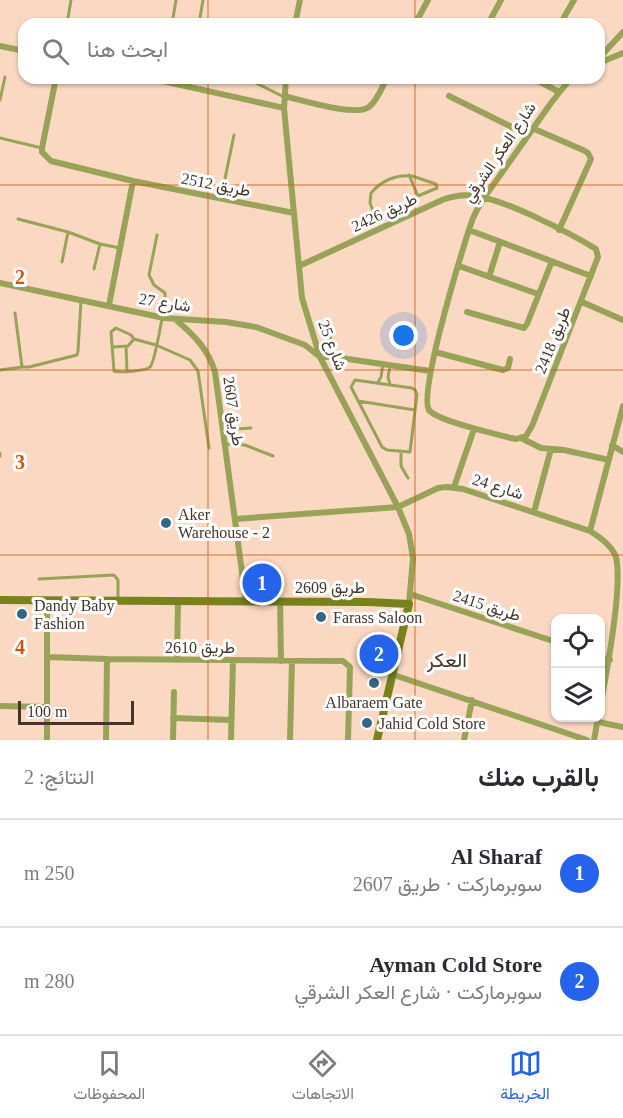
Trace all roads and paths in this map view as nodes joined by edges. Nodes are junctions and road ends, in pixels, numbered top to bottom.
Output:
1 (71, 0) edge
2 (176, 0) edge
3 (203, 0) edge
4 (300, 0) edge
5 (428, 0) edge
6 (501, 0) edge
7 (574, 0) edge
8 (68, 18) edge
9 (173, 18) edge
10 (200, 18) edge
11 (296, 18) edge
12 (418, 18) edge
13 (491, 18) edge
14 (564, 18) edge
15 (623, 32) edge
16 (0, 46) edge
17 (18, 50) edge
18 (623, 53) edge
19 (605, 54) edge
20 (605, 59) edge
21 (5, 77) dead end
22 (55, 84) edge
23 (176, 84) edge
24 (259, 84) edge
25 (285, 84) edge
26 (384, 84) edge
27 (544, 84) edge
28 (566, 84) edge
29 (559, 92) junction
30 (284, 96) junction
31 (449, 96) dead end
32 (0, 100) edge
33 (284, 108) junction
34 (532, 128) junction
35 (234, 135) dead end
36 (528, 135) junction
37 (0, 138) edge
38 (42, 148) junction
39 (409, 176) junction
40 (133, 181) junction
41 (424, 195) junction
42 (220, 198) junction
43 (484, 198) junction
44 (429, 206) junction
45 (294, 213) junction
46 (374, 213) dead end
47 (18, 219) dead end
48 (469, 230) junction
49 (559, 230) junction
50 (68, 232) junction
51 (157, 235) dead end
52 (500, 242) junction
53 (100, 244) junction
54 (120, 248) junction
55 (552, 261) junction
56 (62, 262) dead end
57 (299, 266) junction
58 (459, 266) junction
59 (94, 268) dead end
60 (591, 276) junction
61 (489, 277) junction
62 (0, 283) edge
63 (538, 294) junction
64 (81, 300) junction
65 (582, 302) junction
66 (109, 305) junction
67 (467, 312) dead end
68 (15, 313) dead end
69 (162, 318) junction
70 (622, 318) edge
71 (327, 319) dead end
72 (176, 320) junction
73 (134, 339) junction
74 (156, 345) junction
75 (126, 346) junction
76 (112, 347) junction
77 (435, 352) junction
78 (320, 357) junction
79 (334, 357) junction
80 (510, 359) dead end
81 (387, 365) junction
82 (22, 367) junction
83 (0, 370) edge
84 (127, 372) junction
85 (430, 372) junction
86 (377, 382) junction
87 (390, 384) junction
88 (358, 401) junction
89 (623, 406) edge
90 (415, 410) junction
91 (251, 428) dead end
92 (474, 429) junction
93 (224, 430) junction
94 (521, 438) junction
95 (225, 444) junction
96 (612, 445) junction
97 (209, 448) dead end
98 (551, 449) junction
99 (401, 452) junction
100 (623, 452) edge
101 (273, 456) dead end
102 (609, 460) junction
103 (408, 478) dead end
104 (454, 487) junction
105 (399, 507) junction
106 (534, 512) junction
107 (235, 519) junction
108 (590, 531) junction
109 (39, 579) dead end
110 (410, 594) junction
111 (0, 600) edge
112 (280, 601) junction
113 (47, 602) junction
114 (118, 602) junction
115 (178, 602) junction
116 (246, 602) junction
117 (408, 604) junction
118 (621, 606) edge
119 (551, 641) edge
120 (47, 657) junction
121 (107, 659) junction
122 (605, 659) edge
123 (177, 660) junction
124 (233, 660) junction
125 (609, 660) junction
126 (281, 661) junction
127 (292, 661) junction
128 (391, 674) junction
129 (605, 681) edge
130 (174, 692) dead end
131 (472, 700) junction
132 (0, 706) edge
133 (47, 707) junction
134 (173, 718) junction
135 (231, 720) junction
136 (598, 722) edge
137 (605, 722) edge
138 (623, 727) edge
139 (47, 740) edge
140 (106, 740) edge
141 (173, 740) edge
142 (231, 740) edge
143 (290, 740) edge
144 (348, 740) edge
145 (377, 740) edge
146 (464, 740) edge
147 (588, 740) edge
148 (594, 740) edge

1 - 8 lane
2 - 9 lane
3 - 10 lane
4 - 11 street
5 - 12 street
6 - 13 street
7 - 14 street
15 - 19 street
16 - 17 street
18 - 20 street
21 - 32 lane
22 - 38 street
23 - 33 street
24 - 30 lane
25 - 30 street, شارع 25
26 - 30 street
27 - 29 street
28 - 29 street, شارع العكر الشرقي
29 - 34 street, شارع العكر الشرقي
30 - 33 street, شارع 25
31 - 36 street
33 - 45 street, شارع 25
34 - 36 street, شارع العكر الشرقي
34 - 49 street
35 - 42 lane
36 - 43 street, شارع العكر الشرقي
37 - 38 lane
38 - 40 street, طريق 2512
39 - 41 lane
39 - 41 lane
39 - 46 lane
40 - 42 street, طريق 2512
40 - 54 street
41 - 44 lane
42 - 45 street, طريق 2512
43 - 44 street, طريق 2426
43 - 48 street, شارع العكر الشرقي
43 - 49 street
44 - 57 street, طريق 2426
45 - 57 street, شارع 25
47 - 50 lane
48 - 52 street
48 - 58 street, شارع العكر الشرقي
49 - 60 street, طريق 2418
50 - 53 lane
50 - 56 lane
51 - 69 lane
52 - 55 street
52 - 61 street
53 - 54 lane
53 - 59 lane
54 - 66 street
55 - 60 street
55 - 63 street
57 - 78 street, شارع 25
58 - 61 street
58 - 77 street, شارع العكر الشرقي
60 - 65 street, طريق 2418
61 - 63 street
62 - 64 street, شارع 27
63 - 67 street
64 - 66 street, شارع 27
64 - 82 lane
65 - 70 street
65 - 94 street, طريق 2418
66 - 69 street, شارع 27
68 - 82 lane
69 - 72 street, شارع 27
69 - 74 lane
71 - 79 lane
72 - 78 street, شارع 27
72 - 93 street, طريق 2607
73 - 74 lane
73 - 75 lane
73 - 76 lane
74 - 84 lane
74 - 97 lane
75 - 76 lane
75 - 84 lane
76 - 84 lane
77 - 80 street
77 - 85 street, شارع العكر الشرقي
78 - 79 street
78 - 105 street, شارع 25
79 - 81 street
81 - 85 street
81 - 86 lane
81 - 87 lane
82 - 83 lane
85 - 92 street
86 - 87 lane
86 - 88 lane
87 - 90 lane
88 - 90 lane
88 - 99 lane
89 - 96 street
90 - 99 lane
91 - 93 lane
92 - 94 street
92 - 104 street
93 - 95 street, طريق 2607
94 - 98 street
95 - 101 lane
95 - 107 street, طريق 2607
96 - 100 street
96 - 102 street
98 - 102 street
98 - 106 street
99 - 103 lane
102 - 108 street
104 - 105 street, شارع 24
104 - 106 street, شارع 24
105 - 107 street
105 - 110 street, شارع 25
106 - 108 street, شارع 24
107 - 116 street, طريق 2607
108 - 118 street, شارع 24
109 - 114 lane
110 - 117 street, شارع 25
110 - 119 street, طريق 2415
111 - 113 street, طريق 2609
112 - 116 street, طريق 2609
112 - 117 street, طريق 2609
112 - 126 street
113 - 114 street, طريق 2609
113 - 120 street
114 - 115 street, طريق 2609
115 - 116 street, طريق 2609
115 - 123 street
117 - 128 street
118 - 125 street, شارع 24
120 - 121 street, طريق 2610
120 - 133 street
121 - 123 street, طريق 2610
121 - 140 street
122 - 125 street
123 - 124 street, طريق 2610
124 - 126 street, طريق 2610
124 - 135 street
125 - 129 street, شارع 24
126 - 127 street, طريق 2610
127 - 143 street
127 - 144 street, طريق 2610
128 - 131 street
128 - 145 street
130 - 134 street
131 - 146 street
131 - 147 street
132 - 133 street
133 - 139 street
134 - 135 street
134 - 141 street
135 - 142 street
136 - 148 street
137 - 138 street

